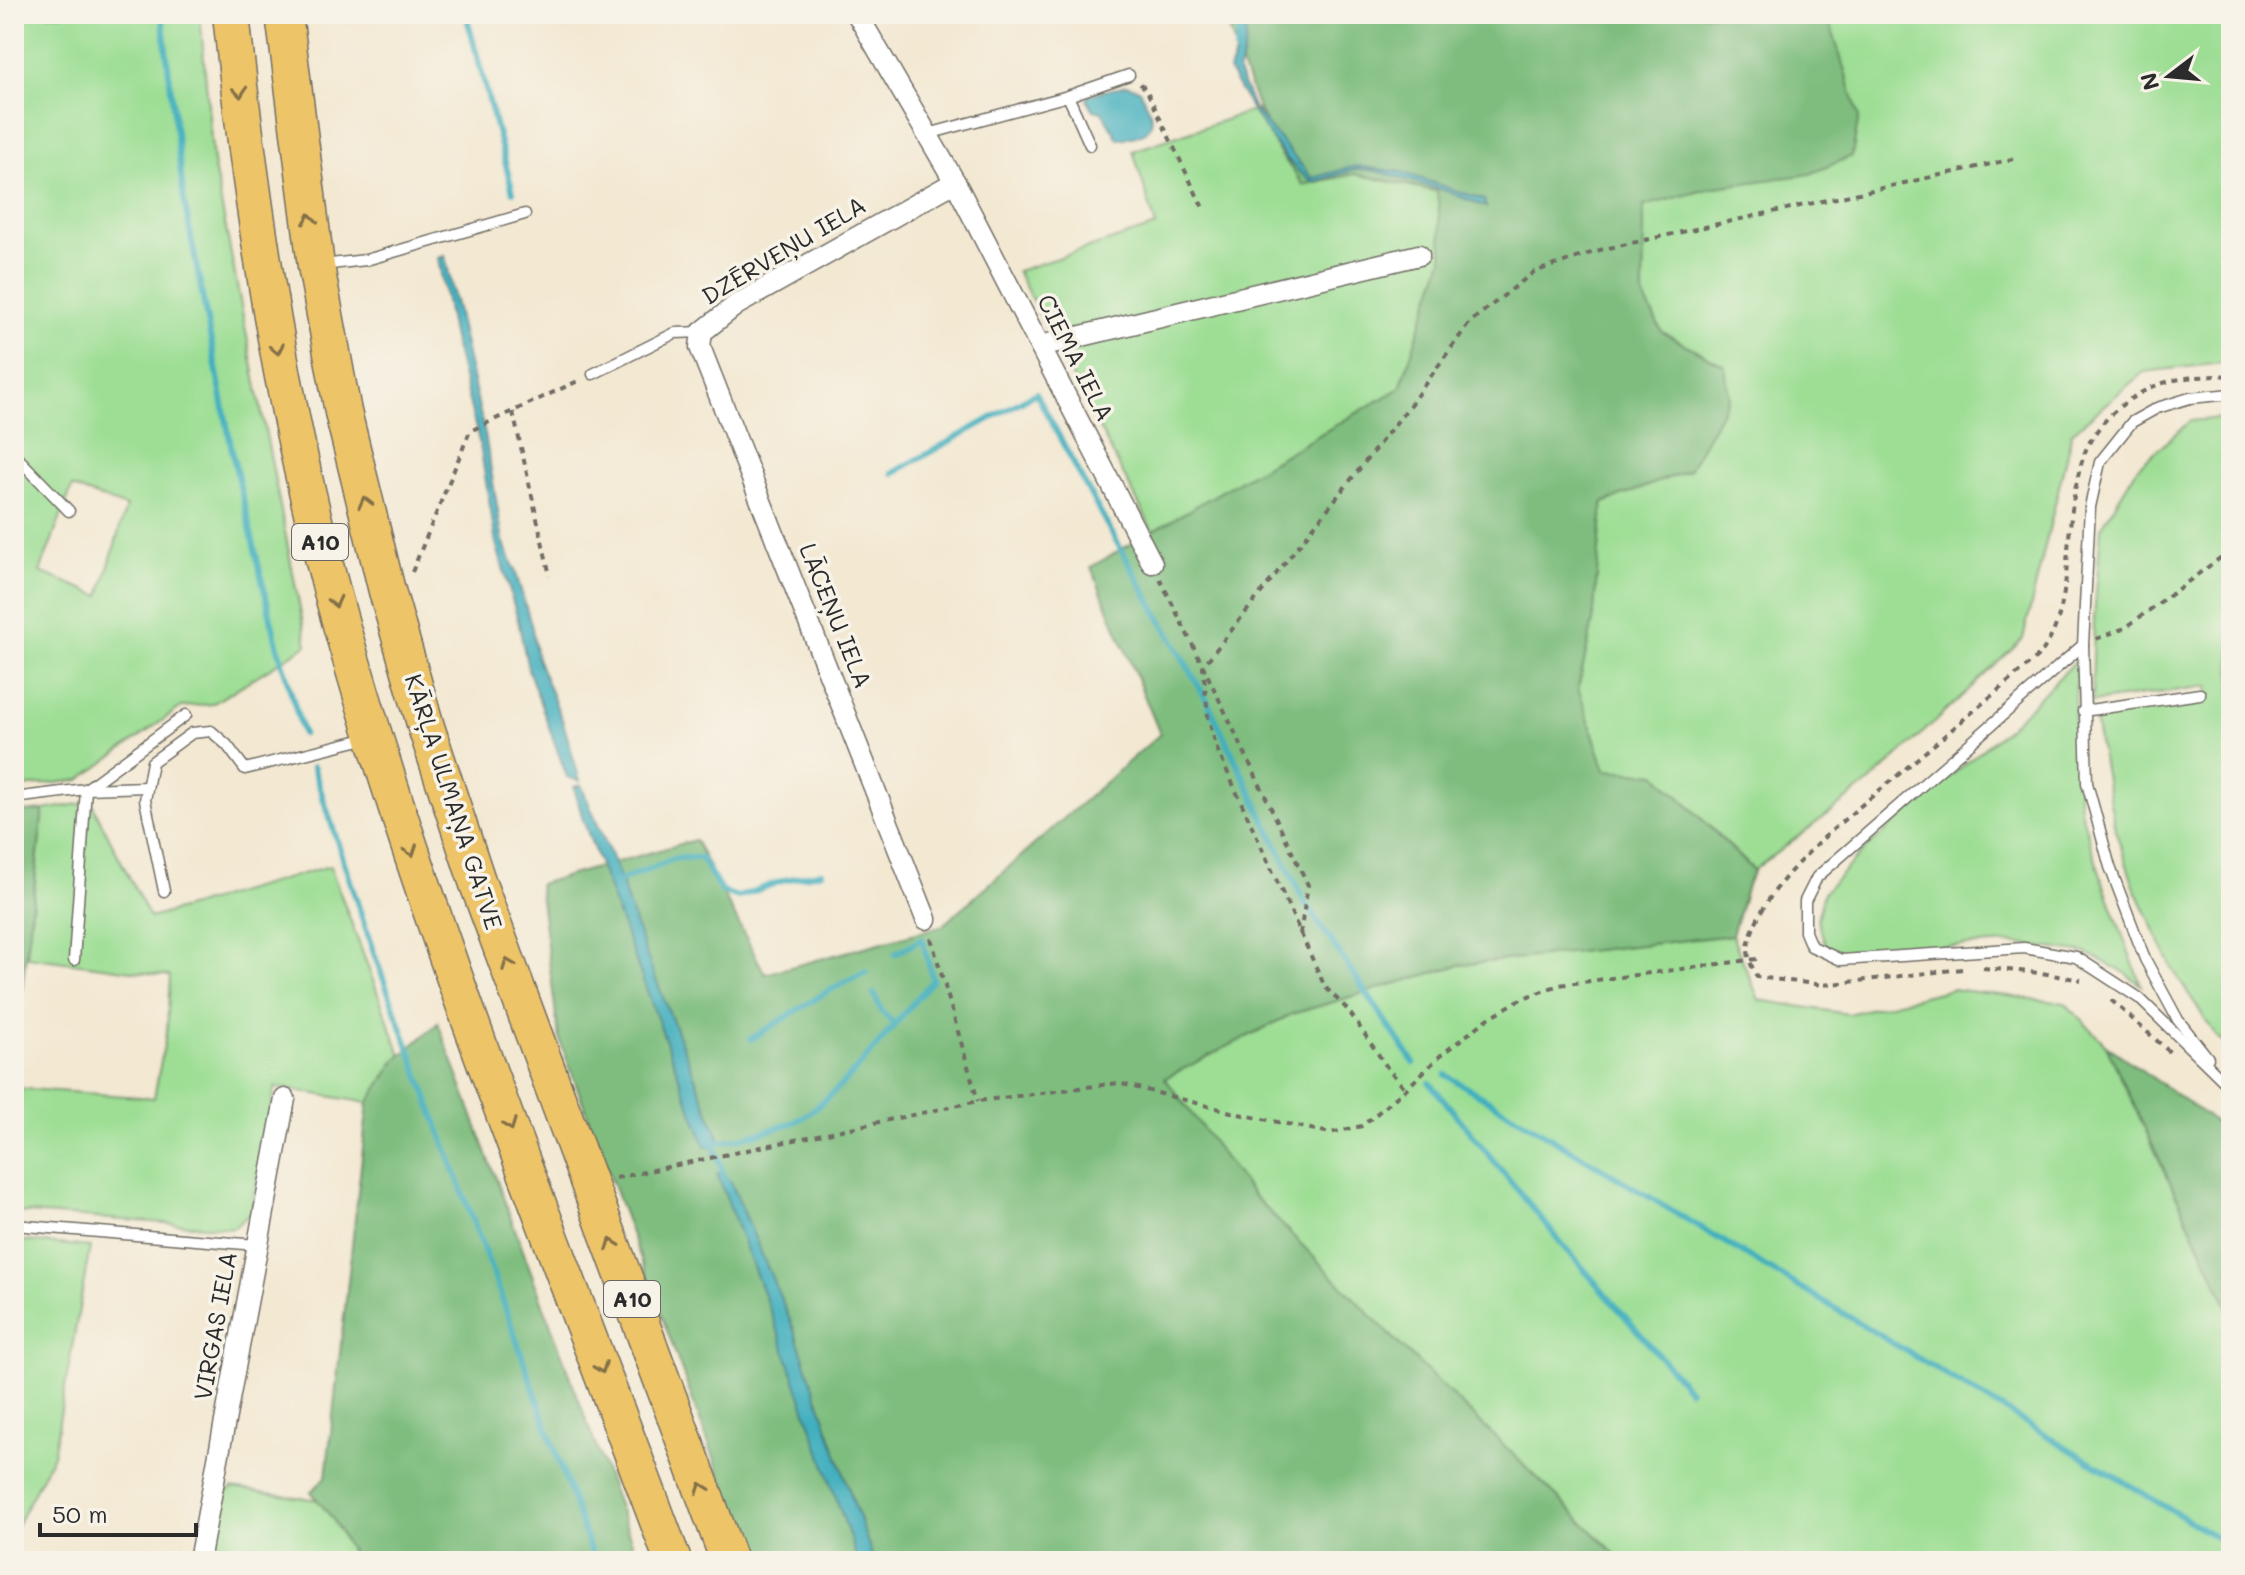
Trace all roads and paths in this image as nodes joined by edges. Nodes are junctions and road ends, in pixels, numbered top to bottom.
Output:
1 (231, 14) edge
2 (284, 14) edge
3 (857, 14) edge
4 (1129, 75) joint
5 (1068, 96) junction
6 (928, 134) junction
7 (1090, 145) dead end
8 (2018, 158) dead end
9 (955, 182) junction
10 (1204, 210) dead end
11 (525, 214) dead end
12 (1419, 255) dead end
13 (316, 266) junction
14 (702, 332) junction
15 (1040, 346) junction
16 (593, 374) joint
17 (2231, 375) edge
18 (2231, 394) edge
19 (513, 412) junction
20 (14, 454) edge
21 (69, 511) dead end
22 (2231, 550) edge
23 (1152, 563) joint
24 (412, 572) dead end
25 (550, 576) dead end
26 (2083, 645) junction
27 (1203, 666) junction
28 (2200, 694) dead end
29 (2083, 711) junction
30 (186, 715) dead end
31 (374, 737) junction
32 (147, 787) junction
33 (86, 789) junction
34 (14, 798) edge
35 (164, 891) dead end
36 (926, 919) joint
37 (1300, 934) junction
38 (1757, 959) dead end
39 (74, 960) dead end
40 (1748, 960) junction
41 (1980, 967) dead end
42 (1964, 969) dead end
43 (2091, 982) dead end
44 (2103, 992) dead end
45 (2173, 1055) dead end
46 (2231, 1088) edge
47 (1406, 1089) junction
48 (285, 1099) dead end
49 (978, 1101) junction
50 (590, 1183) junction
51 (14, 1225) edge
52 (257, 1245) junction
53 (199, 1561) edge
54 (673, 1561) edge
55 (729, 1561) edge

1 -> 31 highway, A10
13 -> 2 highway, KĀRĻA ULMAŅA GATVE / A10
3 - 6 street, CIEMA IELA
4 - 5 lane
4 - 10 path
5 - 6 lane
5 - 7 lane
6 - 9 street, CIEMA IELA
8 - 27 path
9 - 14 street, DZĒRVEŅU IELA
9 - 15 street, CIEMA IELA
11 - 13 lane
12 - 15 street
50 -> 13 highway, KĀRĻA ULMAŅA GATVE / A10
14 - 16 lane, DZĒRVEŅU IELA
14 - 36 street, LĀCEŅU IELA
15 - 23 street, CIEMA IELA
16 - 19 path
17 - 40 path
18 - 26 lane
19 - 24 path
19 - 25 path
20 - 21 lane
22 - 26 path
23 - 27 path
26 - 29 lane
26 - 46 lane
27 - 37 path
27 - 37 path
28 - 29 lane
29 - 46 lane
30 - 33 lane
31 - 32 lane
31 -> 54 highway, A10
32 - 33 lane
32 - 35 lane
33 - 34 lane
33 - 39 lane
36 - 49 path
37 - 47 path
38 - 40 path
40 - 42 path
40 - 47 path
41 - 43 path
44 - 45 path
47 - 49 path
48 - 52 street, VIRGAS IELA
49 - 50 path
55 -> 50 highway, KĀRĻA ULMAŅA GATVE / A10
51 - 52 lane
52 - 53 street, VIRGAS IELA

